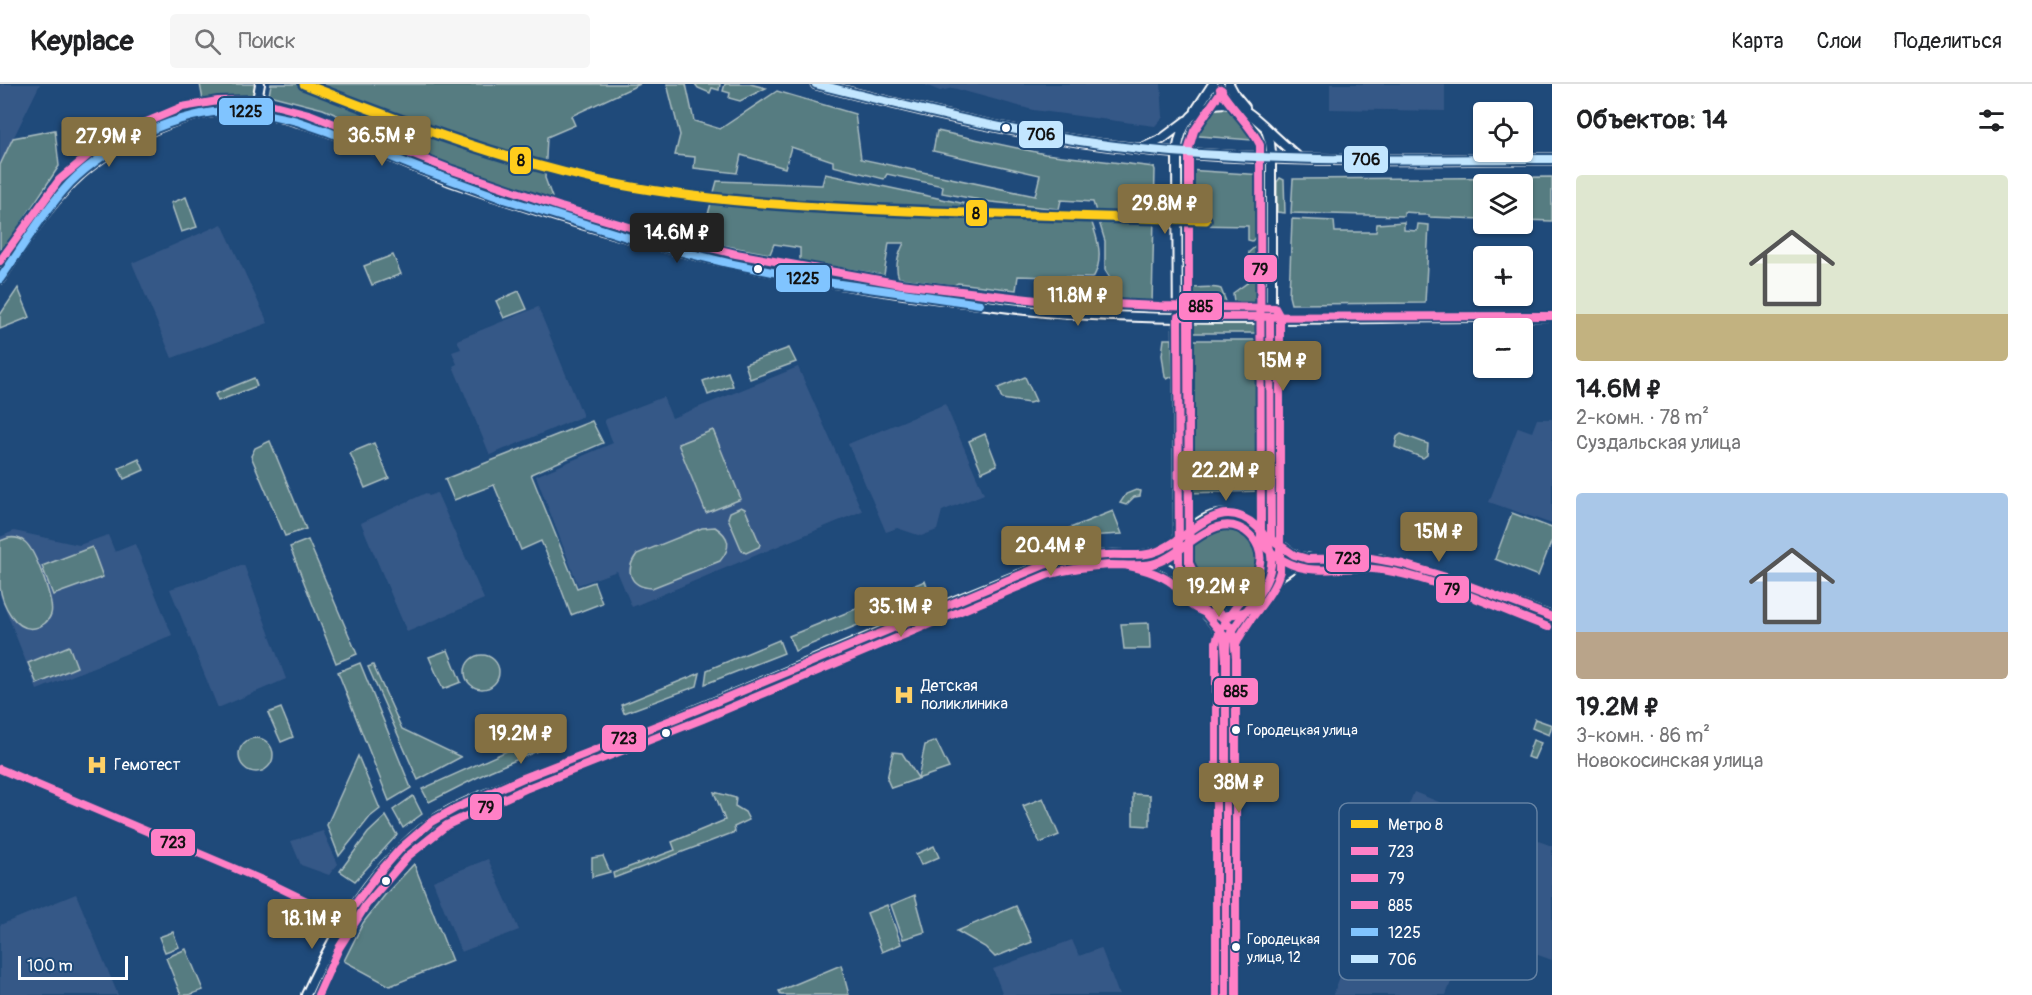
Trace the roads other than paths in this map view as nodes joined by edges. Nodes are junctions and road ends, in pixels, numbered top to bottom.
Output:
1 (260, 84) edge
2 (816, 84) edge
3 (1213, 84) edge
4 (1229, 84) edge
5 (255, 111) junction
6 (1252, 114) junction
7 (1191, 116) junction
8 (1264, 126) junction
9 (1139, 149) junction
10 (1177, 153) junction
11 (1271, 158) junction
12 (1299, 158) junction
13 (1552, 159) edge
14 (0, 279) edge
15 (1552, 316) edge
16 (1178, 317) junction
17 (1270, 317) junction
18 (1195, 525) junction
19 (1257, 527) junction
20 (1179, 539) junction
21 (1271, 539) junction
22 (1126, 555) junction
23 (1271, 555) junction
24 (1179, 557) junction
25 (1317, 560) junction
26 (1186, 583) junction
27 (1259, 592) junction
28 (1552, 617) edge
29 (1226, 643) junction
30 (0, 769) edge
31 (344, 919) junction
32 (306, 995) edge
33 (1226, 995) edge

1 - 5 street
2 - 9 main road
3 - 7 street
4 - 6 street
5 - 14 street
5 - 16 street
6 - 7 street
6 - 8 street
7 - 9 street
7 - 10 street
8 - 11 street
8 - 12 street
9 - 10 main road
10 - 11 main road
10 - 16 street
11 - 12 main road
11 - 17 street
12 - 13 main road
15 - 17 street
16 - 17 street
16 - 20 street
17 - 21 street
18 - 19 street
18 - 20 street
18 - 24 street
19 - 21 street
19 - 23 street
20 - 22 street
20 - 24 street
21 - 23 street
21 - 25 street
22 - 26 street
22 - 31 street
23 - 27 street
24 - 26 street
25 - 27 street
25 - 28 street
26 - 27 street
26 - 29 street
27 - 29 street
29 - 33 street
30 - 31 street
31 - 32 street

